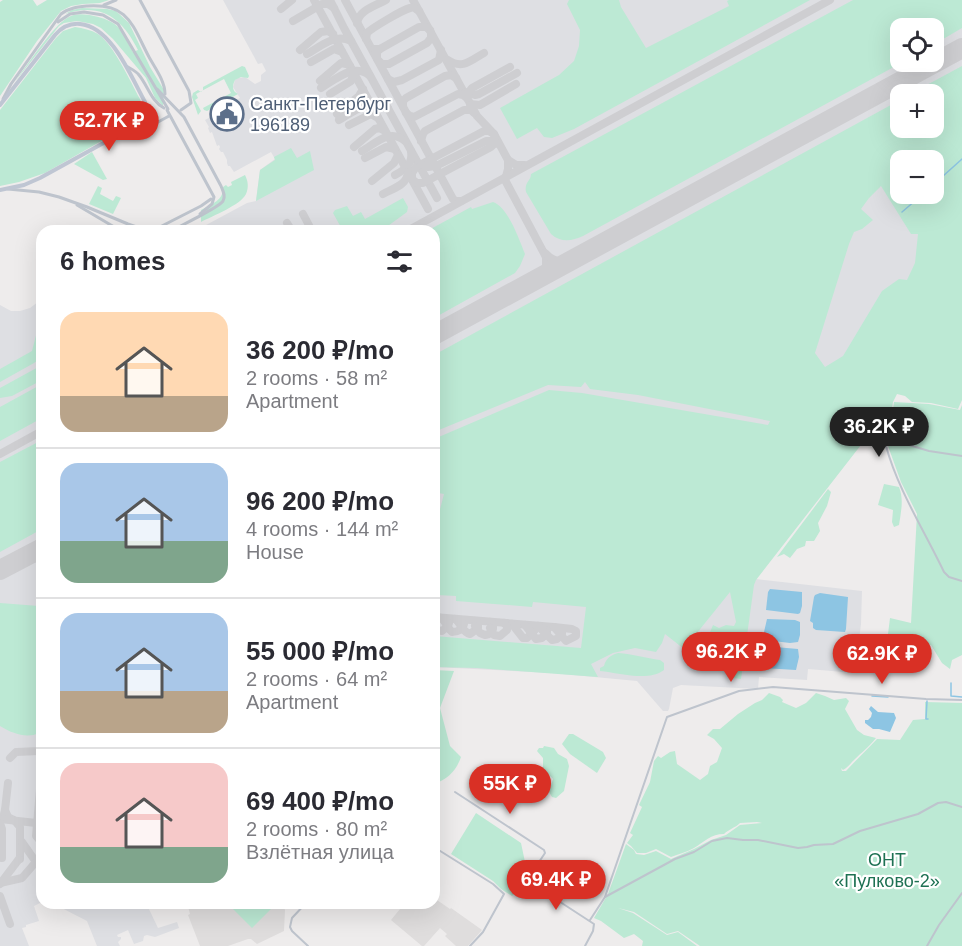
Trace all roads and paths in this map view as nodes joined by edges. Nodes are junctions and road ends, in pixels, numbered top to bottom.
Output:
1 (116, 0) edge
2 (140, 0) edge
3 (102, 6) junction
4 (52, 27) junction
5 (124, 64) junction
6 (157, 89) junction
7 (163, 95) junction
8 (1, 104) edge
9 (169, 112) junction
10 (125, 131) junction
11 (7, 189) junction
12 (0, 190) edge
13 (222, 195) dead end
14 (86, 209) junction
15 (199, 215) junction
16 (110, 225) edge
17 (131, 225) edge
18 (162, 225) edge
19 (182, 225) edge
20 (962, 456) edge
21 (962, 581) edge
22 (962, 700) edge
23 (455, 792) dead end
24 (962, 807) edge
25 (440, 851) edge
26 (962, 893) edge
27 (605, 897) junction
28 (300, 909) edge
29 (590, 920) junction
30 (308, 946) edge
31 (470, 946) edge
32 (585, 946) edge
33 (927, 946) edge

1 - 3 street
2 - 9 street
3 - 4 street
3 - 7 street
4 - 6 street
4 - 8 street
5 - 8 main road
5 - 9 street
5 - 10 main road
6 - 7 street
6 - 15 street
7 - 9 street
9 - 10 street
9 - 15 street
10 - 11 main road
11 - 12 main road
11 - 14 street
13 - 18 street
14 - 16 street
14 - 17 street
15 - 19 street
20 - 21 street
22 - 27 street
23 - 29 street
24 - 27 street
25 - 31 street
26 - 33 street
27 - 29 street
28 - 30 street
29 - 32 street

